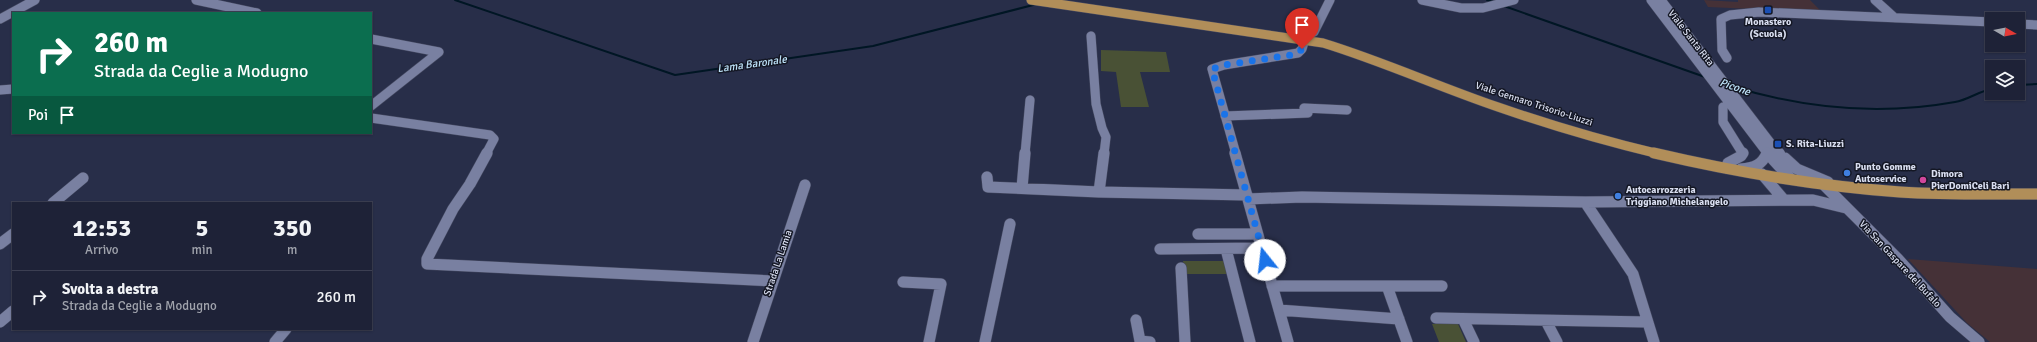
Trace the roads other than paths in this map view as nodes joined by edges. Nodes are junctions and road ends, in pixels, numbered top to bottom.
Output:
1 (35, 0) edge
2 (196, 0) edge
3 (1031, 0) edge
4 (1330, 0) edge
5 (1422, 0) edge
6 (1514, 0) edge
7 (1651, 0) edge
8 (1662, 0) edge
9 (1875, 0) edge
10 (12, 12) edge
11 (13, 12) edge
12 (252, 12) edge
13 (1895, 18) junction
14 (0, 19) edge
15 (1985, 22) edge
16 (2025, 24) edge
17 (2037, 24) edge
18 (1091, 36) dead end
19 (372, 39) edge
20 (1305, 40) junction
21 (1727, 58) dead end
22 (12, 89) edge
23 (0, 90) edge
24 (1030, 100) dead end
25 (372, 105) edge
26 (1723, 107) dead end
27 (1347, 110) dead end
28 (1225, 116) junction
29 (372, 118) edge
30 (1753, 126) junction
31 (1767, 153) junction
32 (1779, 153) junction
33 (1732, 169) junction
34 (1762, 174) junction
35 (987, 177) dead end
36 (83, 178) dead end
37 (1791, 179) junction
38 (1823, 184) junction
39 (805, 185) dead end
40 (1842, 186) junction
41 (1022, 188) junction
42 (1099, 192) junction
43 (2037, 194) edge
44 (1247, 197) junction
45 (1784, 200) junction
46 (53, 202) edge
47 (1585, 202) junction
48 (1846, 208) junction
49 (1010, 224) dead end
50 (1198, 234) dead end
51 (1257, 234) junction
52 (12, 235) edge
53 (0, 244) edge
54 (1226, 248) junction
55 (1261, 248) junction
56 (1160, 249) dead end
57 (1181, 268) dead end
58 (772, 281) junction
59 (904, 282) dead end
60 (1272, 286) junction
61 (1387, 286) junction
62 (1442, 286) dead end
63 (1279, 310) junction
64 (12, 312) edge
65 (1399, 318) junction
66 (1436, 318) dead end
67 (1464, 319) junction
68 (1136, 320) dead end
69 (1546, 321) junction
70 (0, 322) edge
71 (1647, 322) junction
72 (285, 330) edge
73 (275, 342) edge
74 (753, 342) edge
75 (929, 342) edge
76 (985, 342) edge
77 (1150, 342) edge
78 (1185, 342) edge
79 (1250, 342) edge
80 (1288, 342) edge
81 (1407, 342) edge
82 (1474, 342) edge
83 (1557, 342) edge
84 (1654, 342) edge
85 (1979, 342) edge

1 - 11 street
2 - 12 street
3 - 20 main road, Viale Gennaro Trisorio-Liuzzi
4 - 20 street
5 - 6 street
7 - 30 street, Viale Santa Rita
8 - 30 street, Viale Santa Rita
9 - 13 street
10 - 14 street
13 - 15 street
13 - 21 street
16 - 17 street
18 - 42 street
19 - 25 street
20 - 28 street
20 - 33 main road, Viale Gennaro Trisorio-Liuzzi
22 - 23 street
24 - 41 street
26 - 33 street
27 - 28 street
28 - 44 street
29 - 58 street
30 - 31 street, Viale Santa Rita
30 - 32 street, Viale Santa Rita
31 - 33 street
31 - 37 street, Viale Santa Rita
32 - 37 street
32 - 40 street
33 - 34 main road, Viale Gennaro Trisorio-Liuzzi
34 - 37 main road, Viale Gennaro Trisorio-Liuzzi
34 - 45 street
35 - 41 street
36 - 46 street
37 - 38 main road, Viale Gennaro Trisorio-Liuzzi
38 - 40 main road, Viale Gennaro Trisorio-Liuzzi
38 - 48 street, Via San Gaspare del Bufalo
39 - 58 street, Strada La Lamia
40 - 43 main road, Viale Gennaro Trisorio-Liuzzi
41 - 42 street
42 - 44 street
44 - 47 street
44 - 51 street
45 - 47 street
45 - 48 street
47 - 71 street
48 - 85 street, Via San Gaspare del Bufalo
49 - 76 street
50 - 51 street
51 - 55 street
52 - 53 street
54 - 55 street
54 - 56 street
54 - 79 street
55 - 60 street
57 - 78 street
58 - 74 street, Strada La Lamia
59 - 75 street
60 - 61 street
60 - 63 street
61 - 62 street
61 - 65 street
63 - 65 street
63 - 80 street
64 - 70 street
65 - 81 street
66 - 67 street
67 - 69 street
67 - 82 street
68 - 77 street
69 - 71 street
69 - 83 street
71 - 84 street
72 - 73 street

